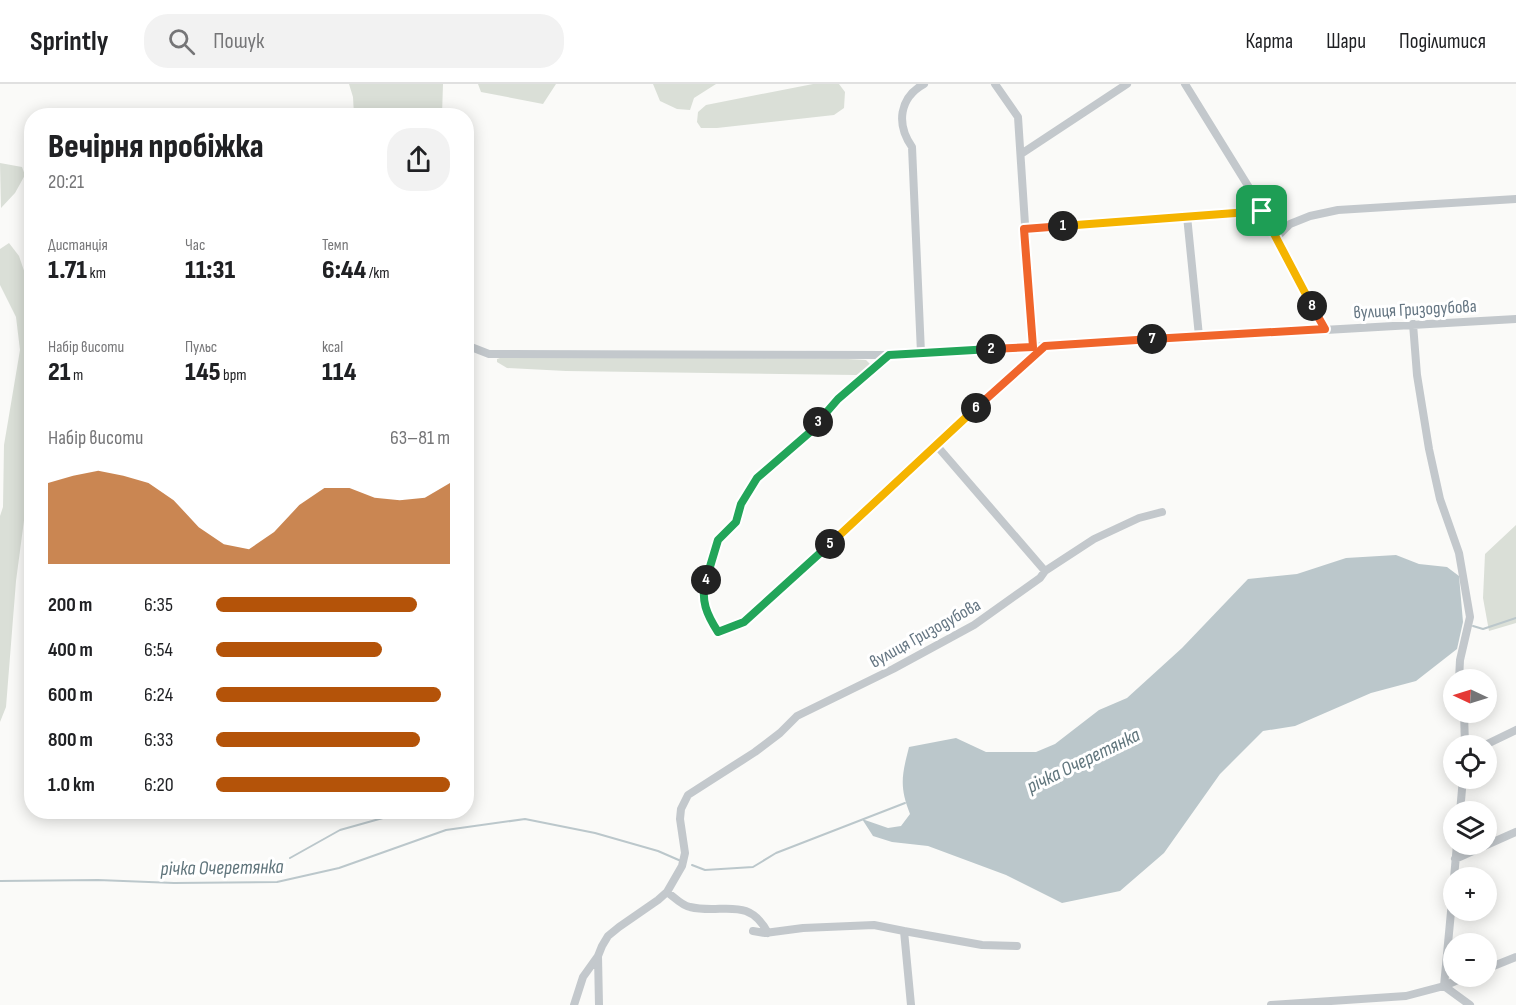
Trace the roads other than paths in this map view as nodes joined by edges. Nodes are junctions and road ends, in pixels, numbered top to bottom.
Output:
1 (995, 84) edge
2 (1127, 84) edge
3 (1185, 84) edge
4 (920, 86) edge
5 (1021, 154) junction
6 (1516, 199) edge
7 (1262, 211) junction
8 (1187, 216) junction
9 (1024, 229) junction
10 (1276, 238) junction
11 (1516, 319) edge
12 (1413, 324) junction
13 (1325, 329) junction
14 (1199, 336) junction
15 (1045, 346) junction
16 (1033, 347) junction
17 (474, 348) edge
18 (921, 353) junction
19 (889, 355) junction
20 (938, 446) junction
21 (1162, 512) dead end
22 (1045, 571) junction
23 (1460, 669) edge
24 (1516, 730) edge
25 (1497, 739) edge
26 (1516, 832) edge
27 (1456, 855) edge
28 (1455, 859) junction
29 (1455, 867) edge
30 (667, 892) junction
31 (753, 931) dead end
32 (904, 931) junction
33 (768, 933) junction
34 (1017, 946) dead end
35 (598, 956) junction
36 (1516, 957) edge
37 (1497, 965) edge
38 (1443, 986) edge
39 (1445, 987) edge
40 (1406, 996) junction
41 (1291, 1004) edge
42 (574, 1005) edge
43 (599, 1005) edge
44 (911, 1005) edge
45 (1270, 1005) edge
46 (1405, 1005) edge
47 (1470, 1005) edge

1 - 5 street
2 - 5 street
3 - 7 street
4 - 18 street
5 - 9 street
6 - 10 street
7 - 8 street
7 - 10 street
8 - 9 street
8 - 14 street
9 - 16 street
10 - 13 street
11 - 12 street, вулиця Гризодубова
12 - 13 street, вулиця Гризодубова
12 - 23 street
13 - 14 street, вулиця Гризодубова
14 - 15 street, вулиця Гризодубова
15 - 16 street, вулиця Гризодубова
15 - 20 street
16 - 18 street, вулиця Гризодубова
17 - 19 street, вулиця Гризодубова
18 - 19 street, вулиця Гризодубова
19 - 20 street
20 - 22 street
21 - 22 street, вулиця Гризодубова
22 - 30 street, вулиця Гризодубова
24 - 25 street
26 - 28 street
27 - 28 street
28 - 29 street
30 - 33 street
30 - 35 street
31 - 33 street
32 - 33 street
32 - 34 street
32 - 44 street
35 - 42 street
35 - 43 street
36 - 37 street
38 - 40 street
39 - 47 street
40 - 41 street
40 - 46 street
41 - 45 street

